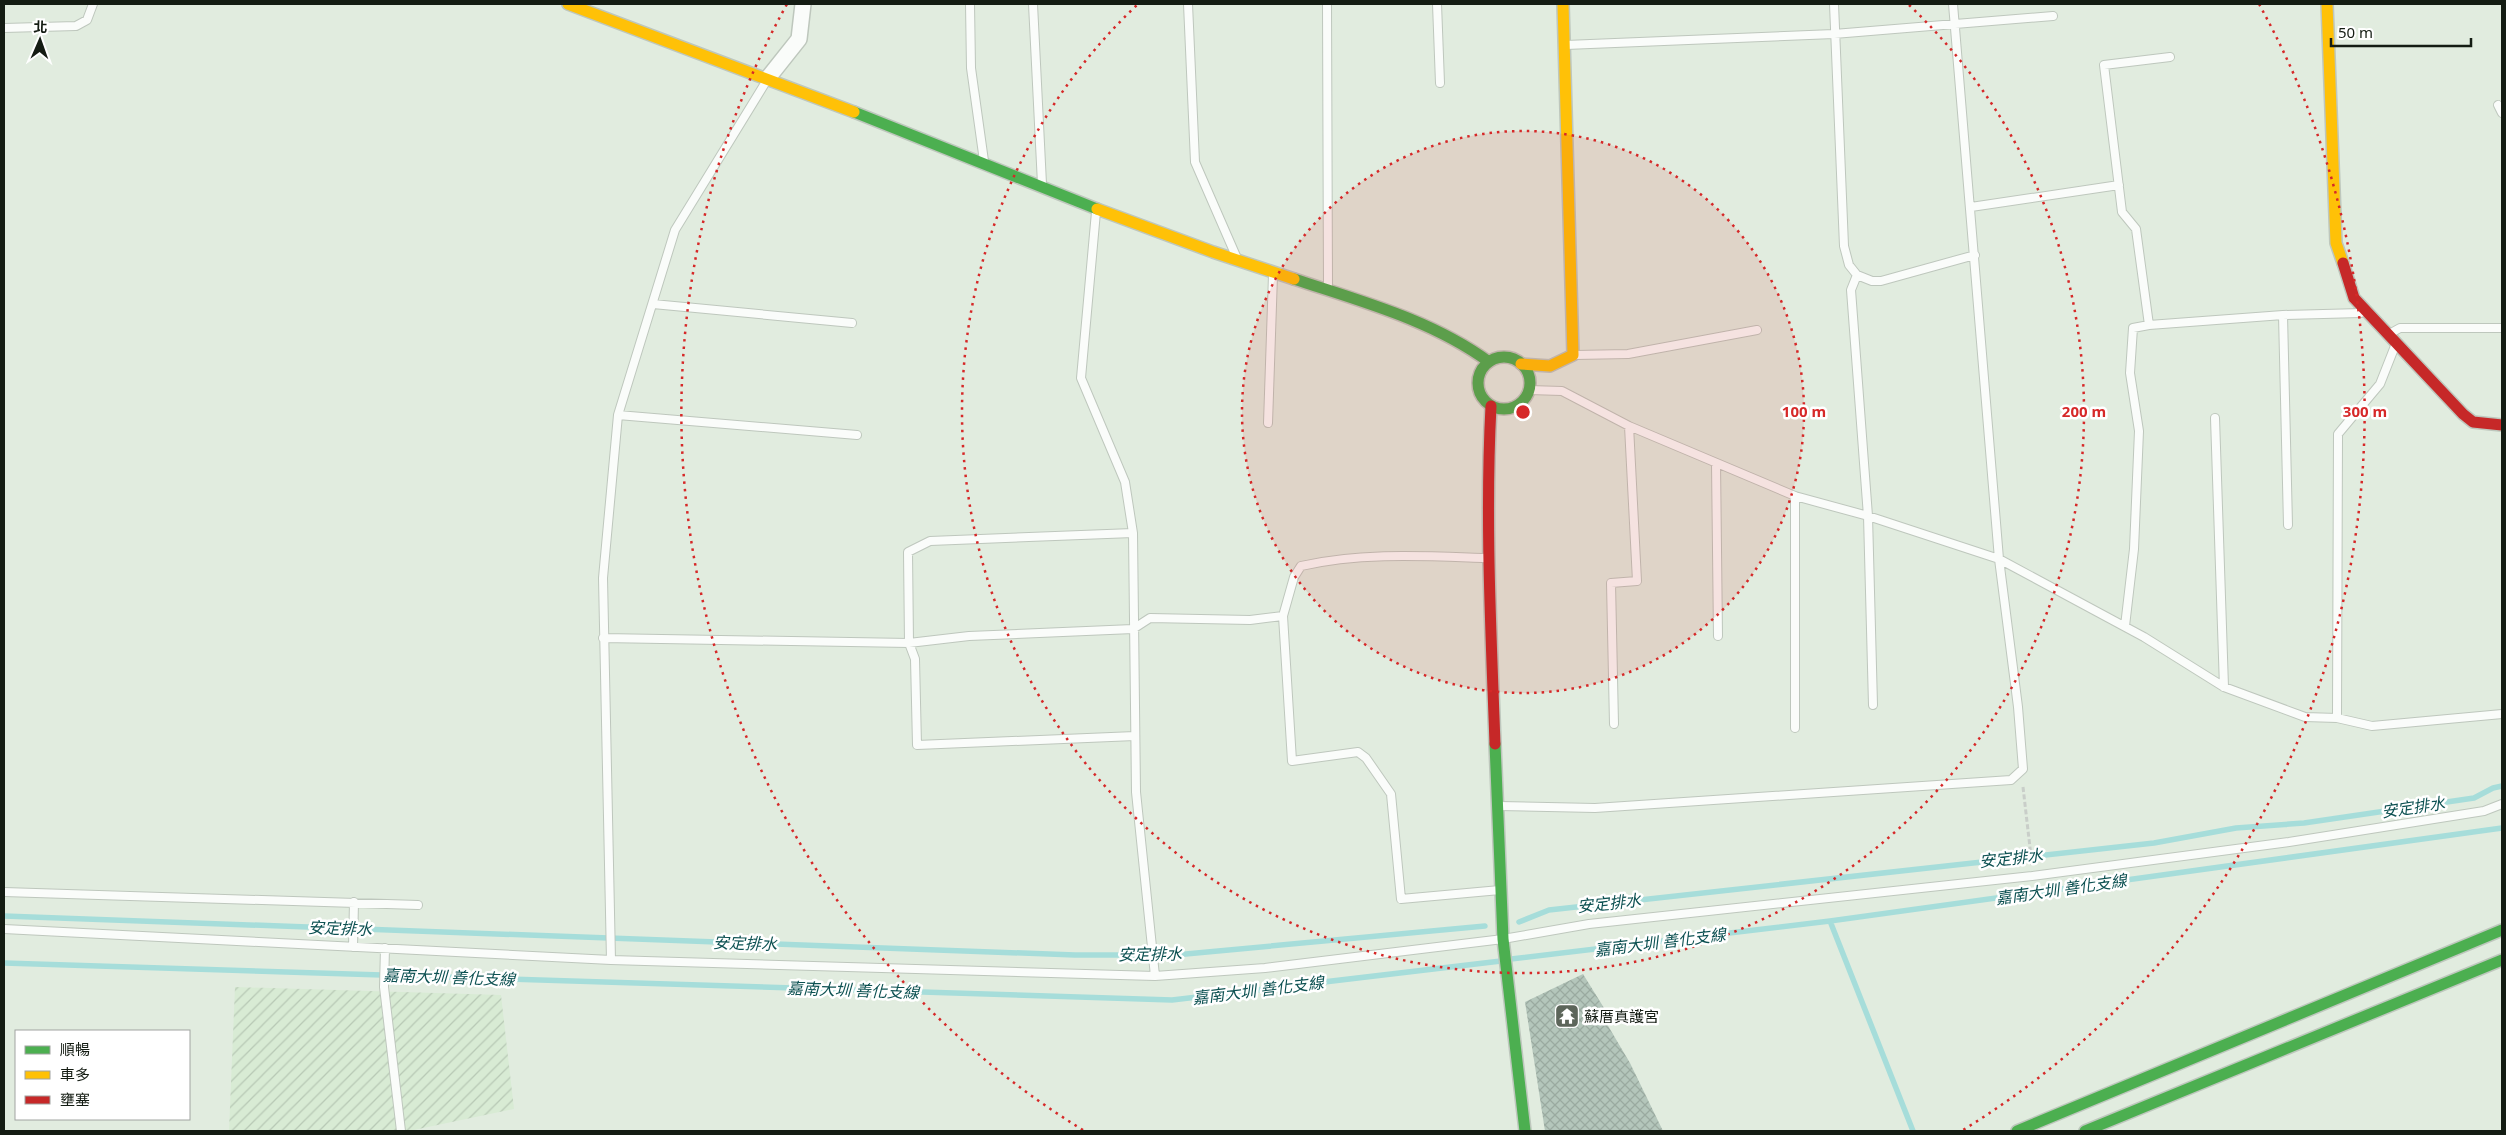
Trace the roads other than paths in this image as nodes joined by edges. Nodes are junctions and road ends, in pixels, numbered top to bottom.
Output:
1 (93, 4) edge
2 (568, 4) edge
3 (803, 4) edge
4 (970, 4) edge
5 (1033, 4) edge
6 (1188, 4) edge
7 (1327, 4) edge
8 (1437, 4) edge
9 (1563, 4) edge
10 (1834, 4) edge
11 (1953, 4) edge
12 (2327, 4) edge
13 (2054, 16) dead end
14 (1955, 25) junction
15 (4, 28) edge
16 (1834, 34) junction
17 (1564, 46) junction
18 (2170, 57) dead end
19 (768, 78) junction
20 (1440, 83) dead end
21 (2498, 105) dead end
22 (2502, 113) edge
23 (984, 164) junction
24 (2119, 185) junction
25 (1043, 186) junction
26 (1971, 207) junction
27 (1096, 209) junction
28 (1975, 255) junction
29 (1238, 262) junction
30 (1273, 272) junction
31 (1856, 275) junction
32 (1328, 289) junction
33 (653, 304) junction
34 (2366, 313) junction
35 (2283, 315) junction
36 (852, 323) dead end
37 (2149, 325) junction
38 (2502, 328) edge
39 (1756, 330) dead end
40 (2393, 339) junction
41 (1573, 355) junction
42 (1489, 362) junction
43 (1521, 364) junction
44 (1530, 390) junction
45 (1491, 406) junction
46 (618, 415) junction
47 (2215, 418) dead end
48 (1268, 422) dead end
49 (1629, 426) junction
50 (2502, 426) edge
51 (857, 435) dead end
52 (1716, 463) junction
53 (1795, 496) junction
54 (1868, 516) junction
55 (2288, 525) dead end
56 (1133, 533) junction
57 (1488, 558) junction
58 (1998, 559) junction
59 (1283, 616) junction
60 (2125, 626) junction
61 (1133, 629) junction
62 (1718, 636) dead end
63 (603, 638) junction
64 (909, 643) junction
65 (2224, 687) junction
66 (1874, 705) dead end
67 (2502, 714) edge
68 (2337, 718) junction
69 (1614, 724) dead end
70 (1795, 728) dead end
71 (1135, 736) junction
72 (2502, 804) edge
73 (1499, 806) junction
74 (1502, 890) junction
75 (4, 892) edge
76 (354, 902) junction
77 (418, 905) dead end
78 (4, 929) edge
79 (2502, 930) edge
80 (1503, 943) junction
81 (352, 947) junction
82 (385, 948) junction
83 (611, 960) junction
84 (2502, 960) edge
85 (1155, 976) junction
86 (401, 1131) edge
87 (1525, 1131) edge
88 (2017, 1131) edge
89 (2085, 1131) edge

1 - 15 lane
2 - 19 street
3 - 19 street
4 - 23 lane
5 - 25 lane
6 - 29 lane
7 - 32 lane
8 - 20 lane
9 - 17 street
10 - 16 lane
11 - 14 lane
12 - 34 street
13 - 14 lane
14 - 16 lane
14 - 26 lane
16 - 17 lane
16 - 31 lane
17 - 41 street
18 - 24 lane
19 - 23 street
19 - 33 lane
21 - 22 lane
23 - 25 street
24 - 26 lane
24 - 37 lane
25 - 27 street
26 - 28 lane
27 - 29 street
27 - 56 lane
28 - 31 lane
28 - 58 lane
29 - 30 street
30 - 32 street
30 - 48 lane
31 - 54 lane
32 - 42 street
33 - 36 lane
33 - 46 lane
34 - 35 lane
34 - 40 street
35 - 37 lane
35 - 55 lane
37 - 60 lane
38 - 40 lane
39 - 41 lane
40 - 50 street
40 - 68 lane
41 - 43 street
42 - 43 street
42 - 45 street
43 - 44 street
44 - 45 street
44 - 49 lane
45 - 57 street
46 - 51 lane
46 - 63 lane
47 - 65 lane
49 - 52 lane
49 - 69 lane
52 - 53 lane
52 - 62 lane
53 - 54 lane
53 - 70 lane
54 - 58 lane
54 - 66 lane
56 - 61 lane
56 - 64 lane
57 - 59 lane
57 - 73 street
58 - 60 lane
58 - 73 lane
59 - 61 lane
59 - 74 lane
60 - 65 lane
61 - 64 lane
61 - 71 lane
63 - 64 lane
63 - 83 lane
64 - 71 lane
65 - 68 lane
67 - 68 lane
71 - 85 lane
72 - 80 lane
73 - 74 street
74 - 80 street
75 - 76 lane
76 - 77 lane
76 - 81 lane
78 - 81 lane
79 - 88 street
80 - 85 lane
80 - 87 street
81 - 82 lane
82 - 83 lane
82 - 86 lane
83 - 85 lane
84 - 89 street

